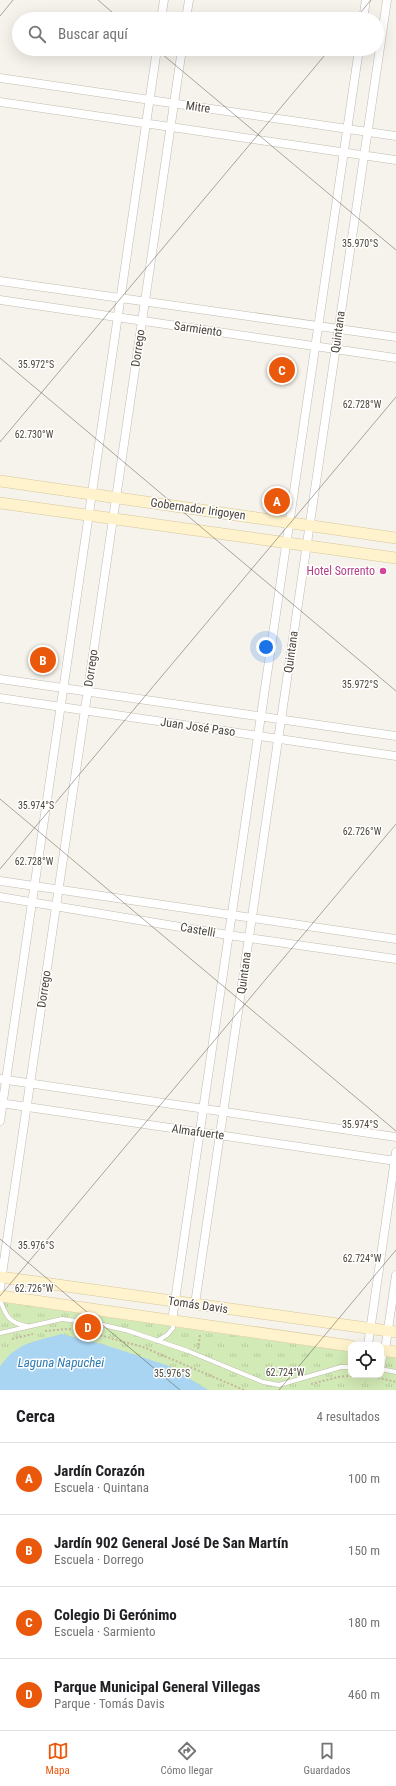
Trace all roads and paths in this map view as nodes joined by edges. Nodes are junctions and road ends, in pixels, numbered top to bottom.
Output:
1 (164, 0) edge
2 (189, 0) edge
3 (366, 0) edge
4 (387, 0) edge
5 (162, 12) edge
6 (187, 12) edge
7 (364, 12) edge
8 (384, 20) edge
9 (156, 56) edge
10 (181, 56) edge
11 (358, 56) edge
12 (379, 56) edge
13 (0, 78) edge
14 (150, 100) junction
15 (0, 102) edge
16 (174, 103) junction
17 (146, 124) junction
18 (170, 127) junction
19 (347, 129) junction
20 (367, 132) junction
21 (396, 136) edge
22 (343, 153) junction
23 (364, 156) junction
24 (396, 160) edge
25 (0, 281) edge
26 (121, 298) junction
27 (0, 300) edge
28 (145, 301) junction
29 (118, 317) junction
30 (142, 321) junction
31 (318, 326) junction
32 (338, 329) junction
33 (396, 337) edge
34 (315, 346) junction
35 (335, 349) junction
36 (396, 358) edge
37 (0, 481) edge
38 (92, 494) junction
39 (116, 498) junction
40 (0, 503) edge
41 (89, 515) junction
42 (113, 518) junction
43 (289, 522) junction
44 (310, 525) junction
45 (396, 538) edge
46 (286, 543) junction
47 (307, 545) junction
48 (396, 558) edge
49 (0, 679) edge
50 (63, 688) junction
51 (87, 692) junction
52 (0, 698) edge
53 (61, 707) junction
54 (85, 710) junction
55 (260, 717) junction
56 (281, 720) junction
57 (258, 736) junction
58 (396, 736) edge
59 (278, 738) junction
60 (396, 756) edge
61 (0, 882) edge
62 (34, 886) junction
63 (58, 890) junction
64 (0, 898) edge
65 (33, 902) junction
66 (56, 905) junction
67 (231, 915) junction
68 (252, 918) junction
69 (228, 935) junction
70 (249, 938) junction
71 (396, 939) edge
72 (396, 959) edge
73 (3, 1080) edge
74 (30, 1084) junction
75 (1, 1104) edge
76 (26, 1107) junction
77 (203, 1109) junction
78 (223, 1112) junction
79 (0, 1121) edge
80 (200, 1132) junction
81 (220, 1135) junction
82 (396, 1137) edge
83 (396, 1152) edge
84 (395, 1161) edge
85 (396, 1275) edge
86 (1, 1281) edge
87 (0, 1296) edge
88 (0, 1300) edge
89 (175, 1301) junction
90 (195, 1304) junction
91 (172, 1320) junction
92 (202, 1325) junction
93 (30, 1327) junction
94 (370, 1329) junction
95 (392, 1332) edge
96 (0, 1333) edge
97 (7, 1339) dead end
98 (157, 1341) junction
99 (368, 1342) edge
100 (348, 1346) edge
101 (387, 1351) edge
102 (197, 1356) junction
103 (348, 1367) edge
104 (384, 1370) edge
105 (396, 1372) edge
106 (348, 1376) edge
107 (379, 1378) edge
108 (396, 1382) edge
109 (310, 1384) dead end
110 (244, 1390) edge

1 - 5 street
2 - 6 street
3 - 7 street
4 - 8 street, Quintana
9 - 14 street, Dorrego
10 - 16 street, Dorrego
11 - 19 street, Quintana
12 - 20 street, Quintana
13 - 14 street, Mitre
14 - 16 street, Mitre
14 - 17 street, Dorrego
15 - 17 street, Mitre
16 - 18 street, Dorrego
16 - 19 street, Mitre
17 - 18 street, Mitre
17 - 26 street, Dorrego
18 - 22 street, Mitre
18 - 28 street, Dorrego
19 - 20 street, Mitre
19 - 22 street, Quintana
20 - 21 street, Mitre
20 - 23 street, Quintana
22 - 23 street, Mitre
22 - 31 street, Quintana
23 - 24 street, Mitre
23 - 32 street, Quintana
25 - 26 street, Sarmiento
26 - 28 street, Sarmiento
26 - 29 street, Dorrego
27 - 29 street, Sarmiento
28 - 30 street, Dorrego
28 - 31 street, Sarmiento
29 - 30 street, Sarmiento
29 - 38 street, Dorrego
30 - 34 street, Sarmiento
30 - 39 street, Dorrego
31 - 32 street, Sarmiento
31 - 34 street, Quintana
32 - 33 street, Sarmiento
32 - 35 street, Quintana
34 - 35 street, Sarmiento
34 - 43 street, Quintana
35 - 36 street, Sarmiento
35 - 44 street, Quintana
37 - 38 street, Gobernador Irigoyen
38 - 39 street, Gobernador Irigoyen
38 - 41 street, Dorrego
39 - 42 street, Dorrego
39 - 43 street, Gobernador Irigoyen
40 - 41 street, Gobernador Irigoyen
41 - 42 street, Gobernador Irigoyen
41 - 50 street, Dorrego
42 - 46 street, Gobernador Irigoyen
42 - 51 street, Dorrego
43 - 44 street, Gobernador Irigoyen
43 - 46 street, Quintana
44 - 45 street, Gobernador Irigoyen
44 - 47 street, Quintana
46 - 47 street, Gobernador Irigoyen
46 - 55 street, Quintana
47 - 48 street, Gobernador Irigoyen
47 - 56 street, Quintana
49 - 50 street, Juan José Paso
50 - 51 street, Juan José Paso
50 - 53 street, Dorrego
51 - 54 street, Dorrego
51 - 55 street, Juan José Paso
52 - 53 street, Juan José Paso
53 - 54 street, Juan José Paso
53 - 62 street, Dorrego
54 - 57 street, Juan José Paso
54 - 63 street, Dorrego
55 - 56 street, Juan José Paso
55 - 57 street, Quintana
56 - 58 street, Juan José Paso
56 - 59 street, Quintana
57 - 59 street, Juan José Paso
57 - 67 street, Quintana
59 - 60 street, Juan José Paso
59 - 68 street, Quintana
61 - 62 street, Castelli
62 - 63 street, Castelli
62 - 65 street, Dorrego
63 - 66 street, Dorrego
63 - 67 street, Castelli
64 - 65 street, Castelli
65 - 66 street, Castelli
65 - 73 street, Dorrego
66 - 69 street, Castelli
66 - 74 street, Dorrego
67 - 68 street, Castelli
67 - 69 street, Quintana
68 - 70 street, Quintana
68 - 71 street, Castelli
69 - 70 street, Castelli
69 - 77 street, Quintana
70 - 72 street, Castelli
70 - 78 street, Quintana
73 - 74 street, Almafuerte
73 - 75 street, Dorrego
74 - 76 street, Dorrego
74 - 77 street, Almafuerte
75 - 76 street, Almafuerte
75 - 79 street, Dorrego
76 - 80 street, Almafuerte
76 - 86 street, Dorrego
77 - 78 street, Almafuerte
77 - 80 street, Quintana
78 - 81 street, Quintana
78 - 82 street, Almafuerte
80 - 81 street, Almafuerte
80 - 89 street, Quintana
81 - 84 street, Almafuerte
81 - 90 street, Quintana
83 - 84 street
84 - 94 street
85 - 95 street
86 - 89 street, Tomás Davis
87 - 91 street, Tomás Davis
88 - 93 lane
89 - 90 street, Tomás Davis
89 - 91 street, Quintana
90 - 94 street, Tomás Davis
91 - 92 street, Tomás Davis
91 - 98 lane
92 - 100 street, Tomás Davis
92 - 102 path
93 - 96 lane
93 - 98 lane
94 - 95 street, Tomás Davis
94 - 99 street
95 - 101 street
97 - 110 path
98 - 102 lane
102 - 103 lane
104 - 105 lane
106 - 109 path
107 - 108 path

